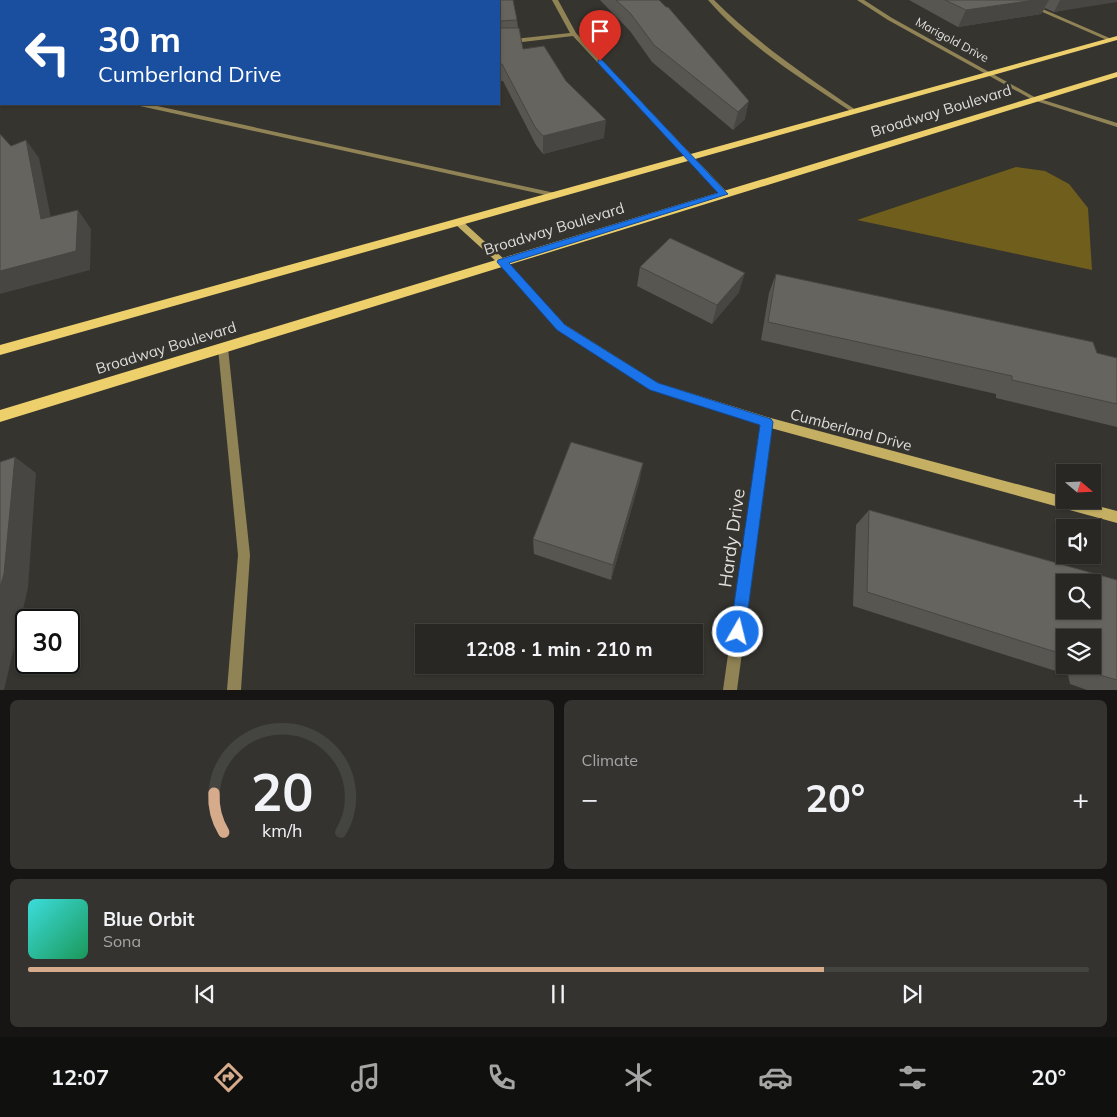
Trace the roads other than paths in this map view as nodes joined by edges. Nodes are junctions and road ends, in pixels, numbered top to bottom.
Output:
1 (553, 0) edge
2 (711, 0) edge
3 (860, 0) edge
4 (1018, 0) edge
5 (574, 34) junction
6 (1114, 39) edge
7 (500, 41) edge
8 (991, 73) junction
9 (1117, 74) edge
10 (1035, 99) junction
11 (145, 105) edge
12 (854, 112) junction
13 (1117, 125) edge
14 (691, 157) junction
15 (724, 194) junction
16 (555, 195) junction
17 (458, 222) junction
18 (502, 262) junction
19 (223, 348) junction
20 (0, 350) edge
21 (0, 416) edge
22 (767, 422) junction
23 (1117, 517) edge
24 (234, 690) edge
25 (730, 690) edge

1 - 5 street
2 - 12 street
3 - 8 street, Marigold Drive
4 - 6 street
5 - 7 street
5 - 14 street
6 - 8 main road, Broadway Boulevard
8 - 10 street, Marigold Drive
8 - 12 main road, Broadway Boulevard
9 - 10 main road, Broadway Boulevard
10 - 13 street, Marigold Drive
10 - 15 main road, Broadway Boulevard
11 - 16 street
12 - 14 main road, Broadway Boulevard
14 - 15 street
14 - 16 main road, Broadway Boulevard
15 - 18 main road, Broadway Boulevard
16 - 17 main road, Broadway Boulevard
17 - 18 street, Cumberland Drive
17 - 20 main road, Broadway Boulevard
18 - 19 main road, Broadway Boulevard
18 - 22 street, Cumberland Drive
19 - 21 main road, Broadway Boulevard
19 - 24 street
22 - 23 street, Cumberland Drive
22 - 25 street, Hardy Drive

